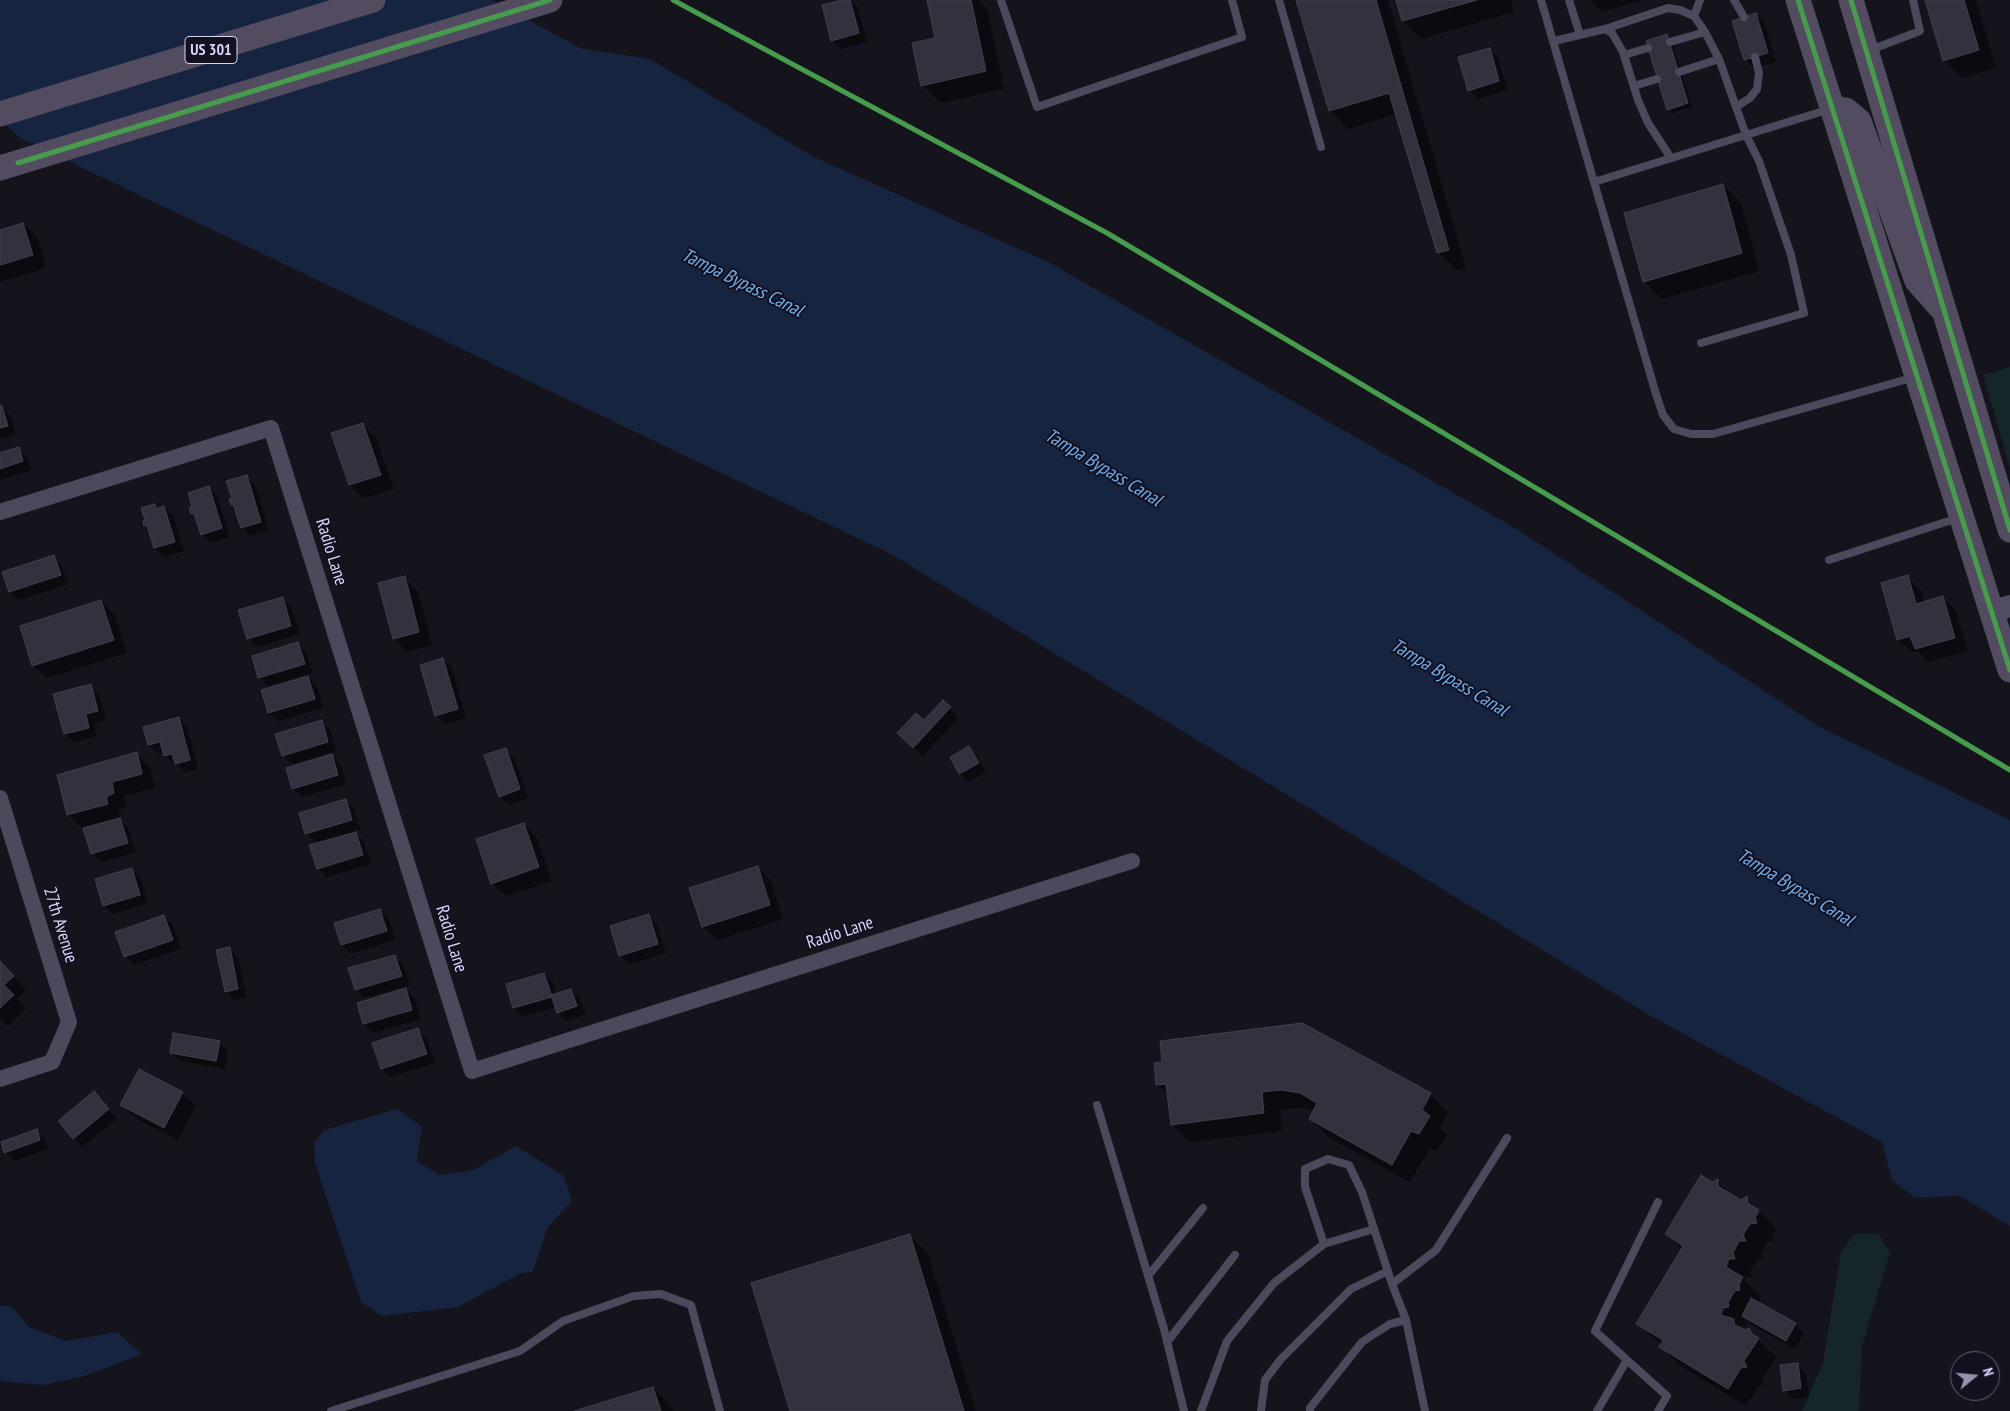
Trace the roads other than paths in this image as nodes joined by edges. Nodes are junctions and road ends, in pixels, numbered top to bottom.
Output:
1 (373, 0) edge
2 (550, 0) edge
3 (1001, 0) edge
4 (1232, 0) edge
5 (1279, 0) edge
6 (1541, 0) edge
7 (1569, 0) edge
8 (1700, 0) edge
9 (1734, 0) edge
10 (1798, 0) edge
11 (1851, 0) edge
12 (1913, 0) edge
13 (1694, 16) junction
14 (1744, 17) dead end
15 (1605, 29) junction
16 (1705, 32) junction
17 (1580, 35) junction
18 (1554, 41) junction
19 (1670, 42) dead end
20 (1648, 48) dead end
21 (1866, 51) junction
22 (1624, 55) junction
23 (1755, 57) dead end
24 (1719, 59) junction
25 (1679, 72) dead end
26 (1657, 78) dead end
27 (1634, 86) junction
28 (1736, 107) junction
29 (1832, 108) junction
30 (0, 114) edge
31 (1746, 135) junction
32 (1321, 147) dead end
33 (1671, 158) junction
34 (9, 166) edge
35 (1594, 182) junction
36 (1946, 314) junction
37 (1701, 343) dead end
38 (1918, 376) junction
39 (0, 512) edge
40 (1962, 517) junction
41 (2010, 530) edge
42 (1829, 560) dead end
43 (2001, 609) edge
44 (2010, 670) edge
45 (0, 798) edge
46 (1132, 861) dead end
47 (0, 1079) edge
48 (1097, 1104) dead end
49 (1507, 1138) dead end
50 (1658, 1202) dead end
51 (1203, 1208) dead end
52 (1374, 1229) junction
53 (1324, 1244) junction
54 (1235, 1255) dead end
55 (1388, 1271) junction
56 (1148, 1276) junction
57 (1392, 1284) junction
58 (1406, 1320) junction
59 (1167, 1342) junction
60 (1627, 1360) junction
61 (331, 1411) edge
62 (720, 1411) edge
63 (1184, 1411) edge
64 (1201, 1411) edge
65 (1261, 1411) edge
66 (1310, 1411) edge
67 (1425, 1411) edge
68 (1597, 1411) edge
69 (1658, 1411) edge

1 - 30 main road, US 301
2 - 34 main road
3 - 4 lane
5 - 32 lane
6 - 18 lane
7 - 17 lane
8 - 13 lane
9 - 14 lane
10 - 29 main road
11 - 21 main road
12 - 21 lane
13 - 15 lane
13 - 16 lane
15 - 17 lane
15 - 22 lane
16 - 19 lane
16 - 24 lane
17 - 18 lane
18 - 35 lane
20 - 22 lane
21 - 36 main road
22 - 27 lane
23 - 28 lane
24 - 25 lane
24 - 28 lane
26 - 27 lane
27 - 33 lane
28 - 31 lane
29 - 31 lane
29 - 36 main road
29 - 38 main road
31 - 33 lane
31 - 37 lane
33 - 35 lane
35 - 38 lane
36 - 41 main road
38 - 40 main road
39 - 46 street, Radio Lane
40 - 42 lane
40 - 43 main road
43 - 44 main road
45 - 47 street, 27th Avenue
48 - 56 lane
49 - 57 lane
50 - 60 lane
51 - 56 lane
52 - 53 lane
52 - 53 lane
52 - 55 lane
53 - 64 lane
54 - 59 lane
55 - 57 lane
55 - 65 lane
56 - 59 lane
57 - 58 lane
58 - 66 lane
58 - 67 lane
59 - 63 lane
60 - 68 lane
60 - 69 lane
61 - 62 lane

